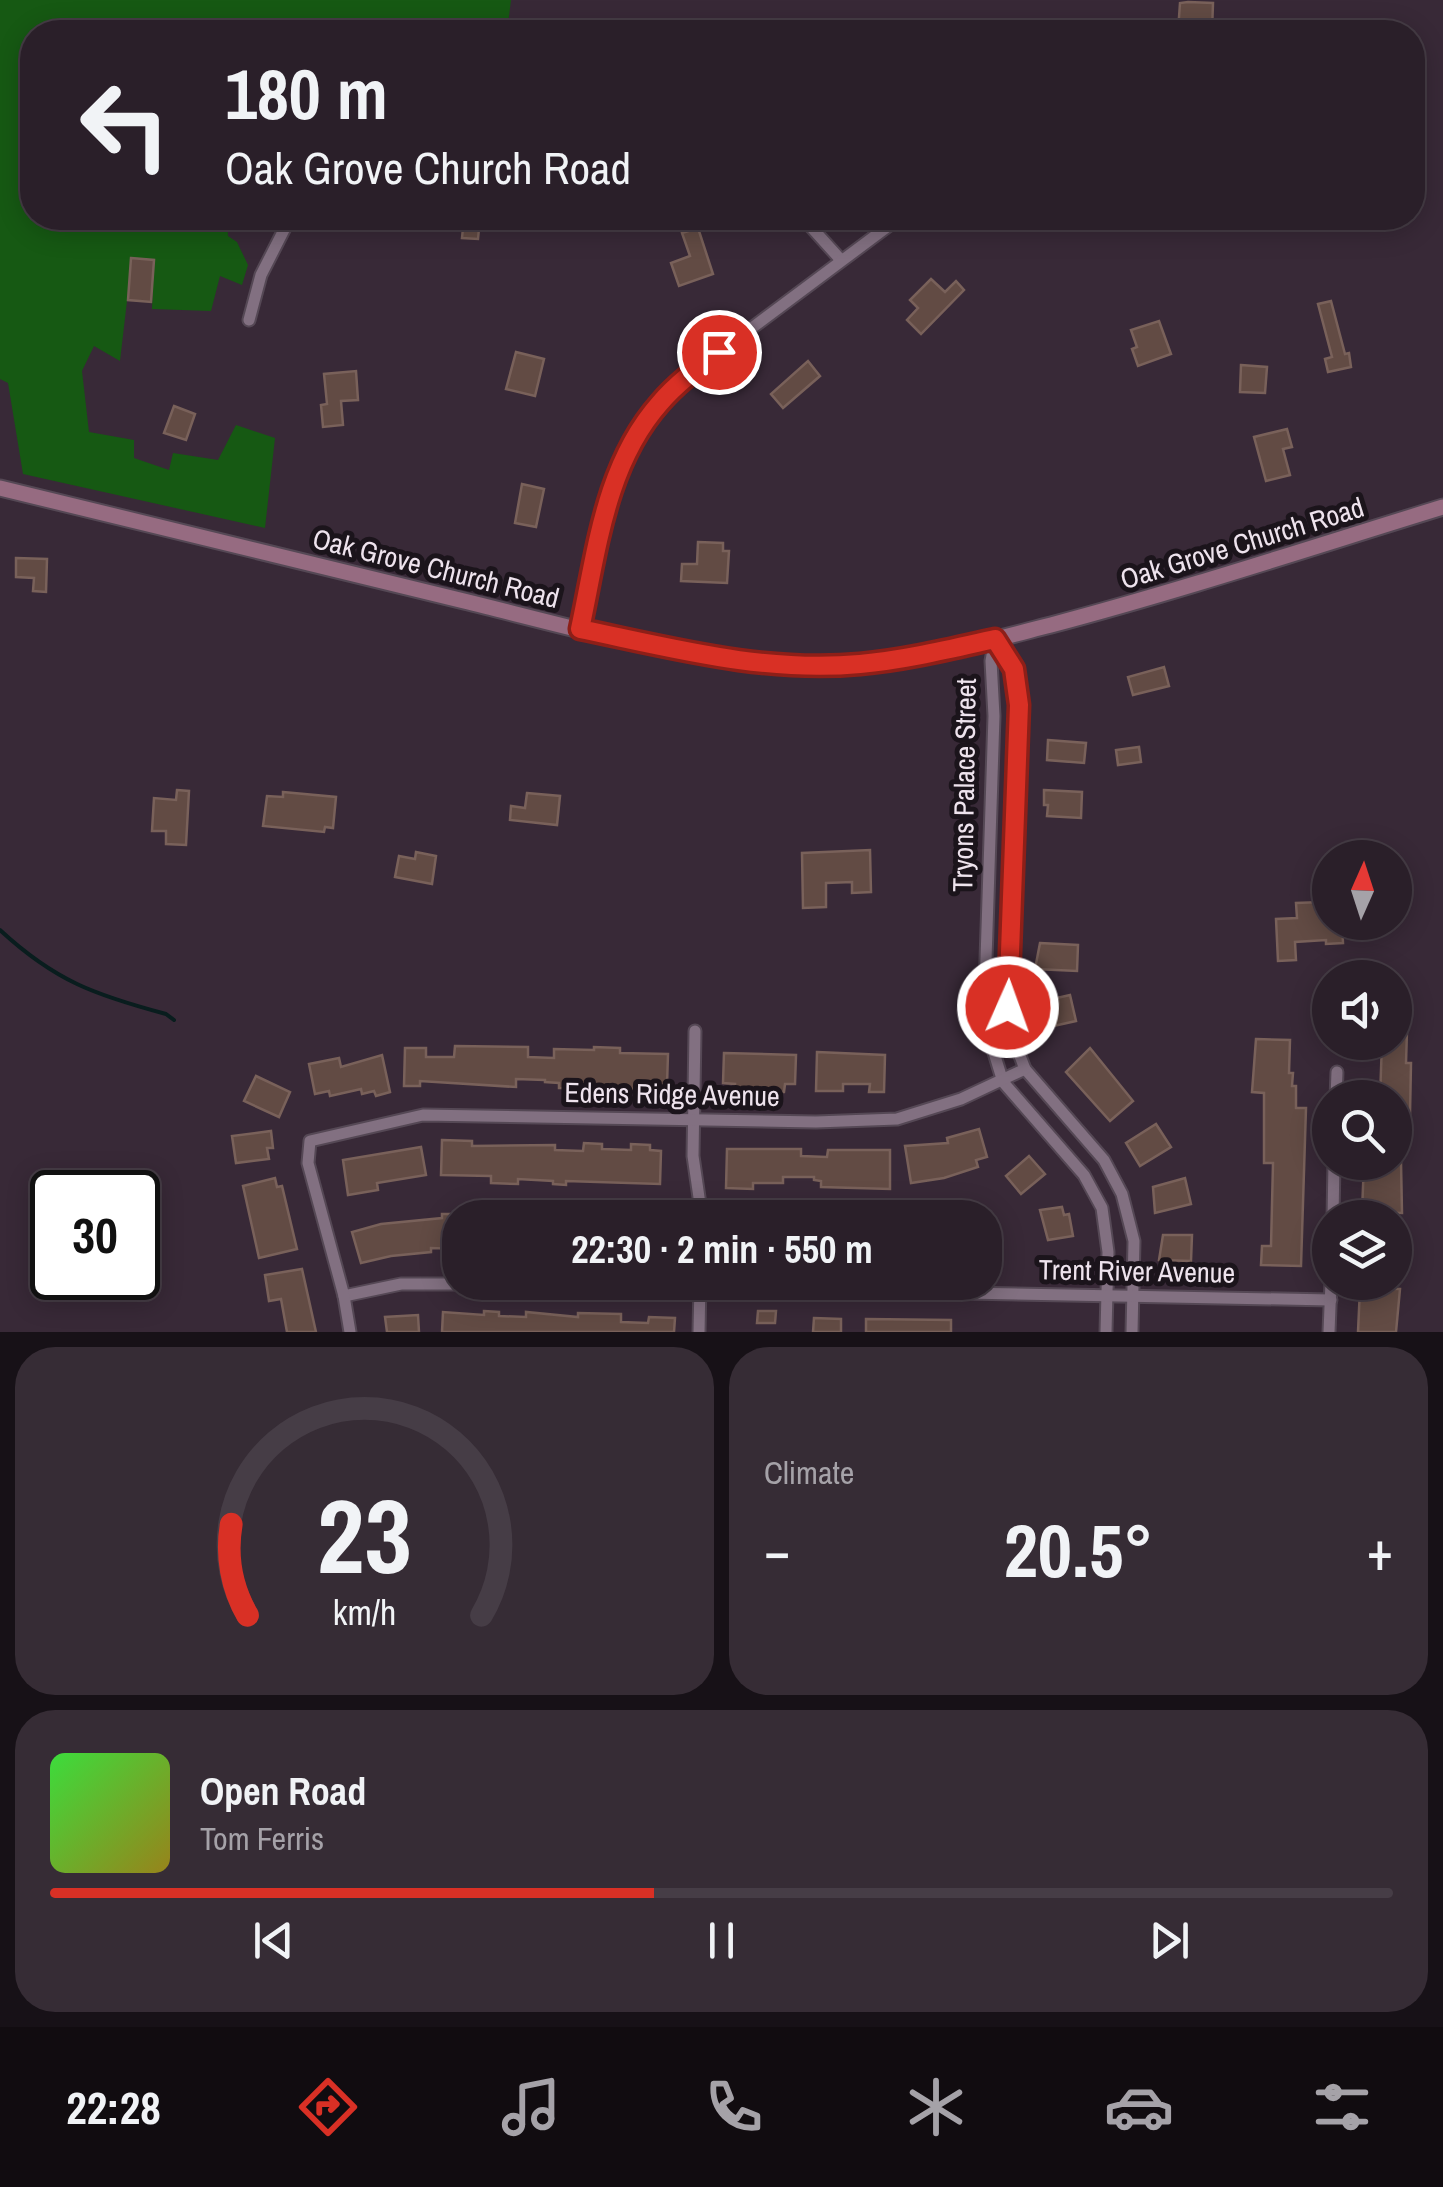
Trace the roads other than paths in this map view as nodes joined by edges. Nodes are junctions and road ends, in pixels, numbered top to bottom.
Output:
1 (284, 230) edge
2 (814, 230) edge
3 (881, 230) edge
4 (840, 258) junction
5 (249, 320) dead end
6 (0, 488) edge
7 (1443, 507) edge
8 (580, 629) junction
9 (995, 639) junction
10 (989, 849) junction
11 (1013, 849) junction
12 (695, 1032) dead end
13 (1025, 1069) junction
14 (1337, 1072) dead end
15 (1337, 1080) edge
16 (1002, 1082) junction
17 (696, 1120) junction
18 (700, 1200) edge
19 (442, 1284) edge
20 (1002, 1292) edge
21 (1108, 1295) junction
22 (1133, 1295) junction
23 (344, 1296) junction
24 (699, 1300) edge
25 (1312, 1300) edge
26 (1330, 1300) edge
27 (350, 1332) edge
28 (699, 1332) edge
29 (1106, 1332) edge
30 (1132, 1332) edge
31 (1330, 1332) edge

1 - 5 street
2 - 4 street
3 - 4 street
4 - 8 street
6 - 8 main road, Oak Grove Church Road
7 - 9 main road, Oak Grove Church Road
8 - 9 main road, Oak Grove Church Road
9 - 10 street, Tryons Palace Street
9 - 11 street, Tryons Palace Street
10 - 11 street
10 - 16 street, Tryons Palace Street
11 - 13 street, Tryons Palace Street
12 - 17 street
13 - 16 street, Edens Ridge Avenue
13 - 22 street, Tryons Palace Street
14 - 15 street
16 - 17 street, Edens Ridge Avenue
16 - 21 street, Tryons Palace Street
17 - 18 street
17 - 23 street, Edens Ridge Avenue
19 - 23 street, Trent River Avenue
20 - 21 street, Trent River Avenue
21 - 22 street, Trent River Avenue
21 - 29 street, Tryons Palace Street
22 - 25 street, Trent River Avenue
22 - 30 street, Tryons Palace Street
23 - 27 street
24 - 28 street
26 - 31 street

